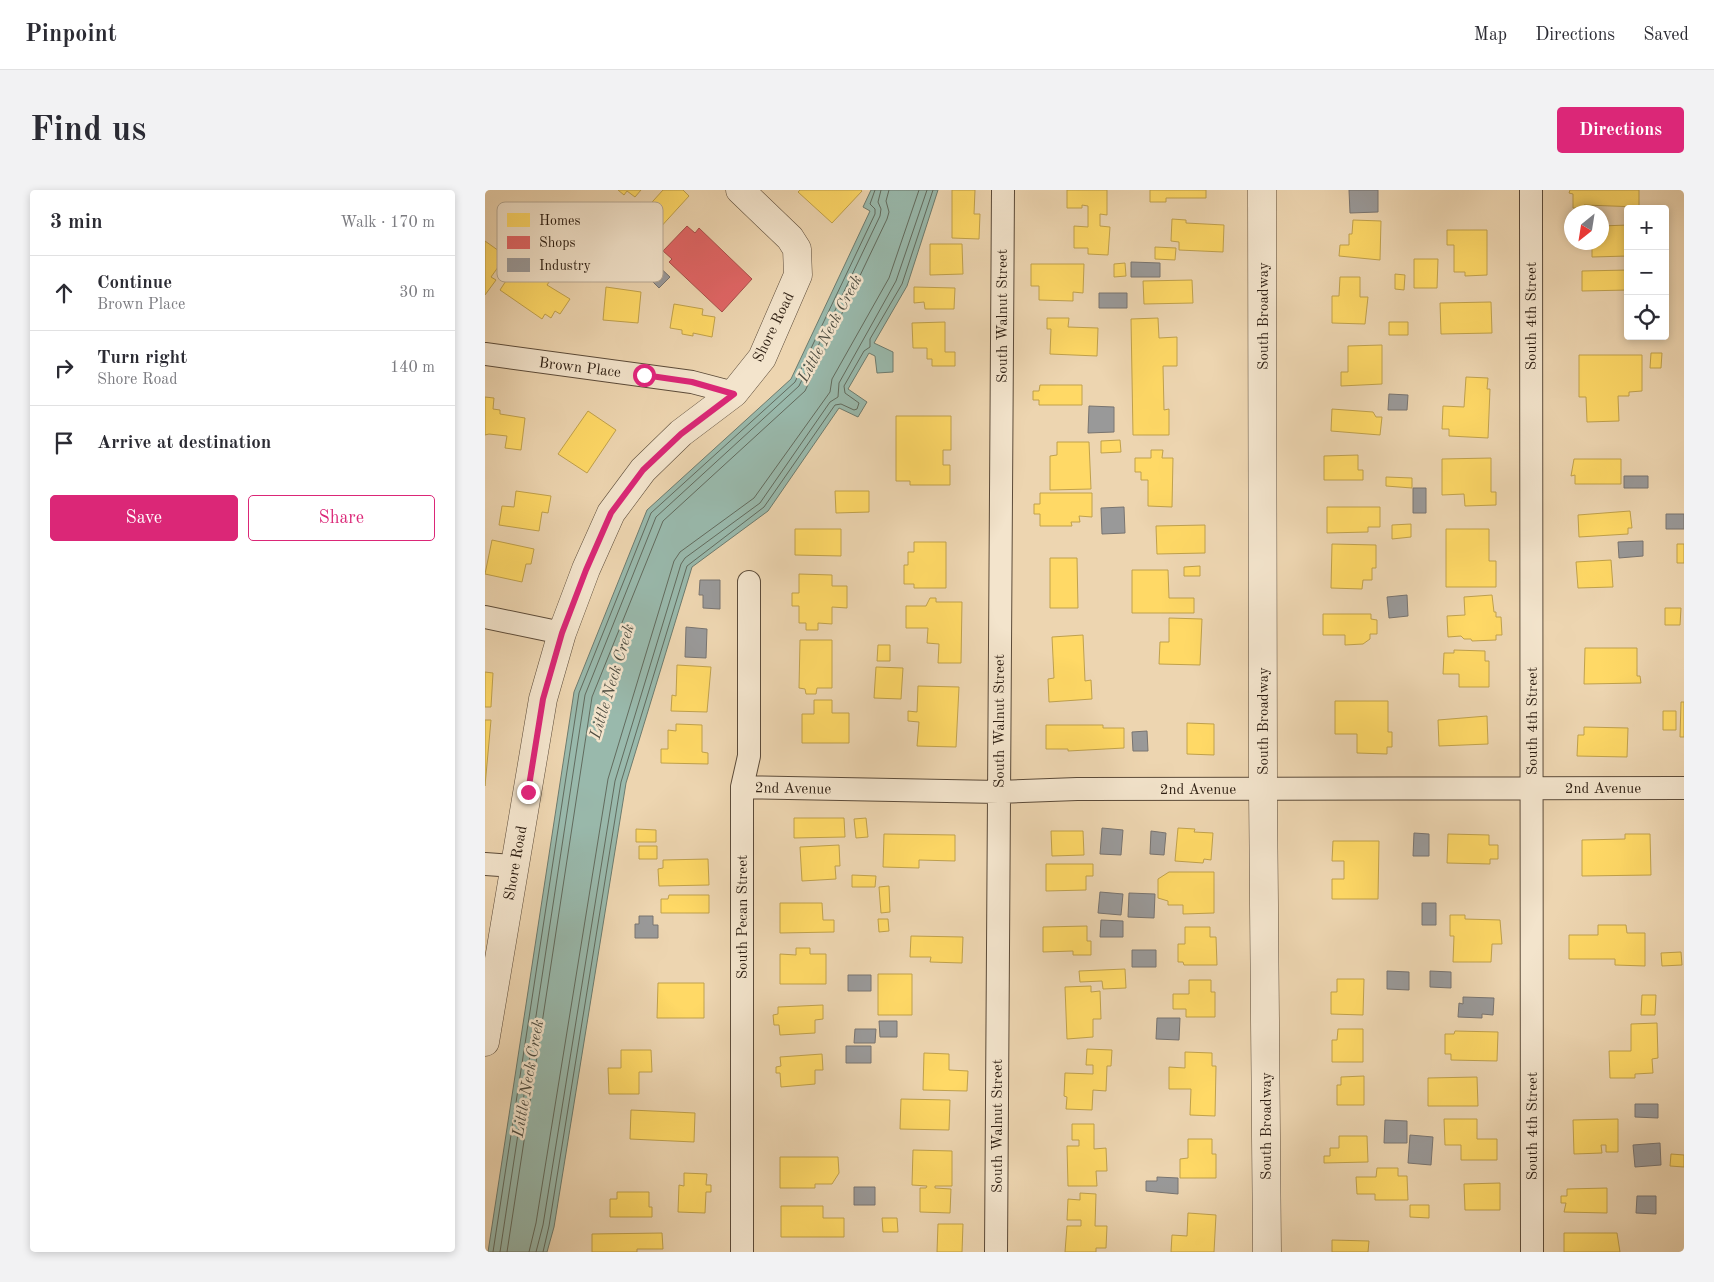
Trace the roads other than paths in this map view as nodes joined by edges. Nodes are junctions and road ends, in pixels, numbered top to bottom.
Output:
1 (740, 190) edge
2 (1003, 190) edge
3 (1263, 190) edge
4 (1531, 190) edge
5 (485, 354) edge
6 (734, 394) junction
7 (749, 582) dead end
8 (485, 617) edge
9 (562, 633) junction
10 (742, 787) junction
11 (1531, 787) junction
12 (1684, 788) edge
13 (1263, 789) junction
14 (999, 792) junction
15 (485, 864) edge
16 (515, 866) junction
17 (485, 1042) edge
18 (742, 1252) edge
19 (996, 1252) edge
20 (1267, 1252) edge
21 (1532, 1252) edge

1 - 6 street, Shore Road
2 - 14 street, South Walnut Street
3 - 13 street, South Broadway
4 - 11 street, South 4th Street
5 - 6 street, Brown Place
6 - 9 street, Shore Road
7 - 10 street, South Pecan Street
8 - 9 street
9 - 16 street, Shore Road
10 - 14 street, 2nd Avenue
10 - 18 street, South Pecan Street
11 - 12 street, 2nd Avenue
11 - 13 street, 2nd Avenue
11 - 21 street, South 4th Street
13 - 14 street, 2nd Avenue
13 - 20 street, South Broadway
14 - 19 street, South Walnut Street
15 - 16 street
16 - 17 street, Shore Road

